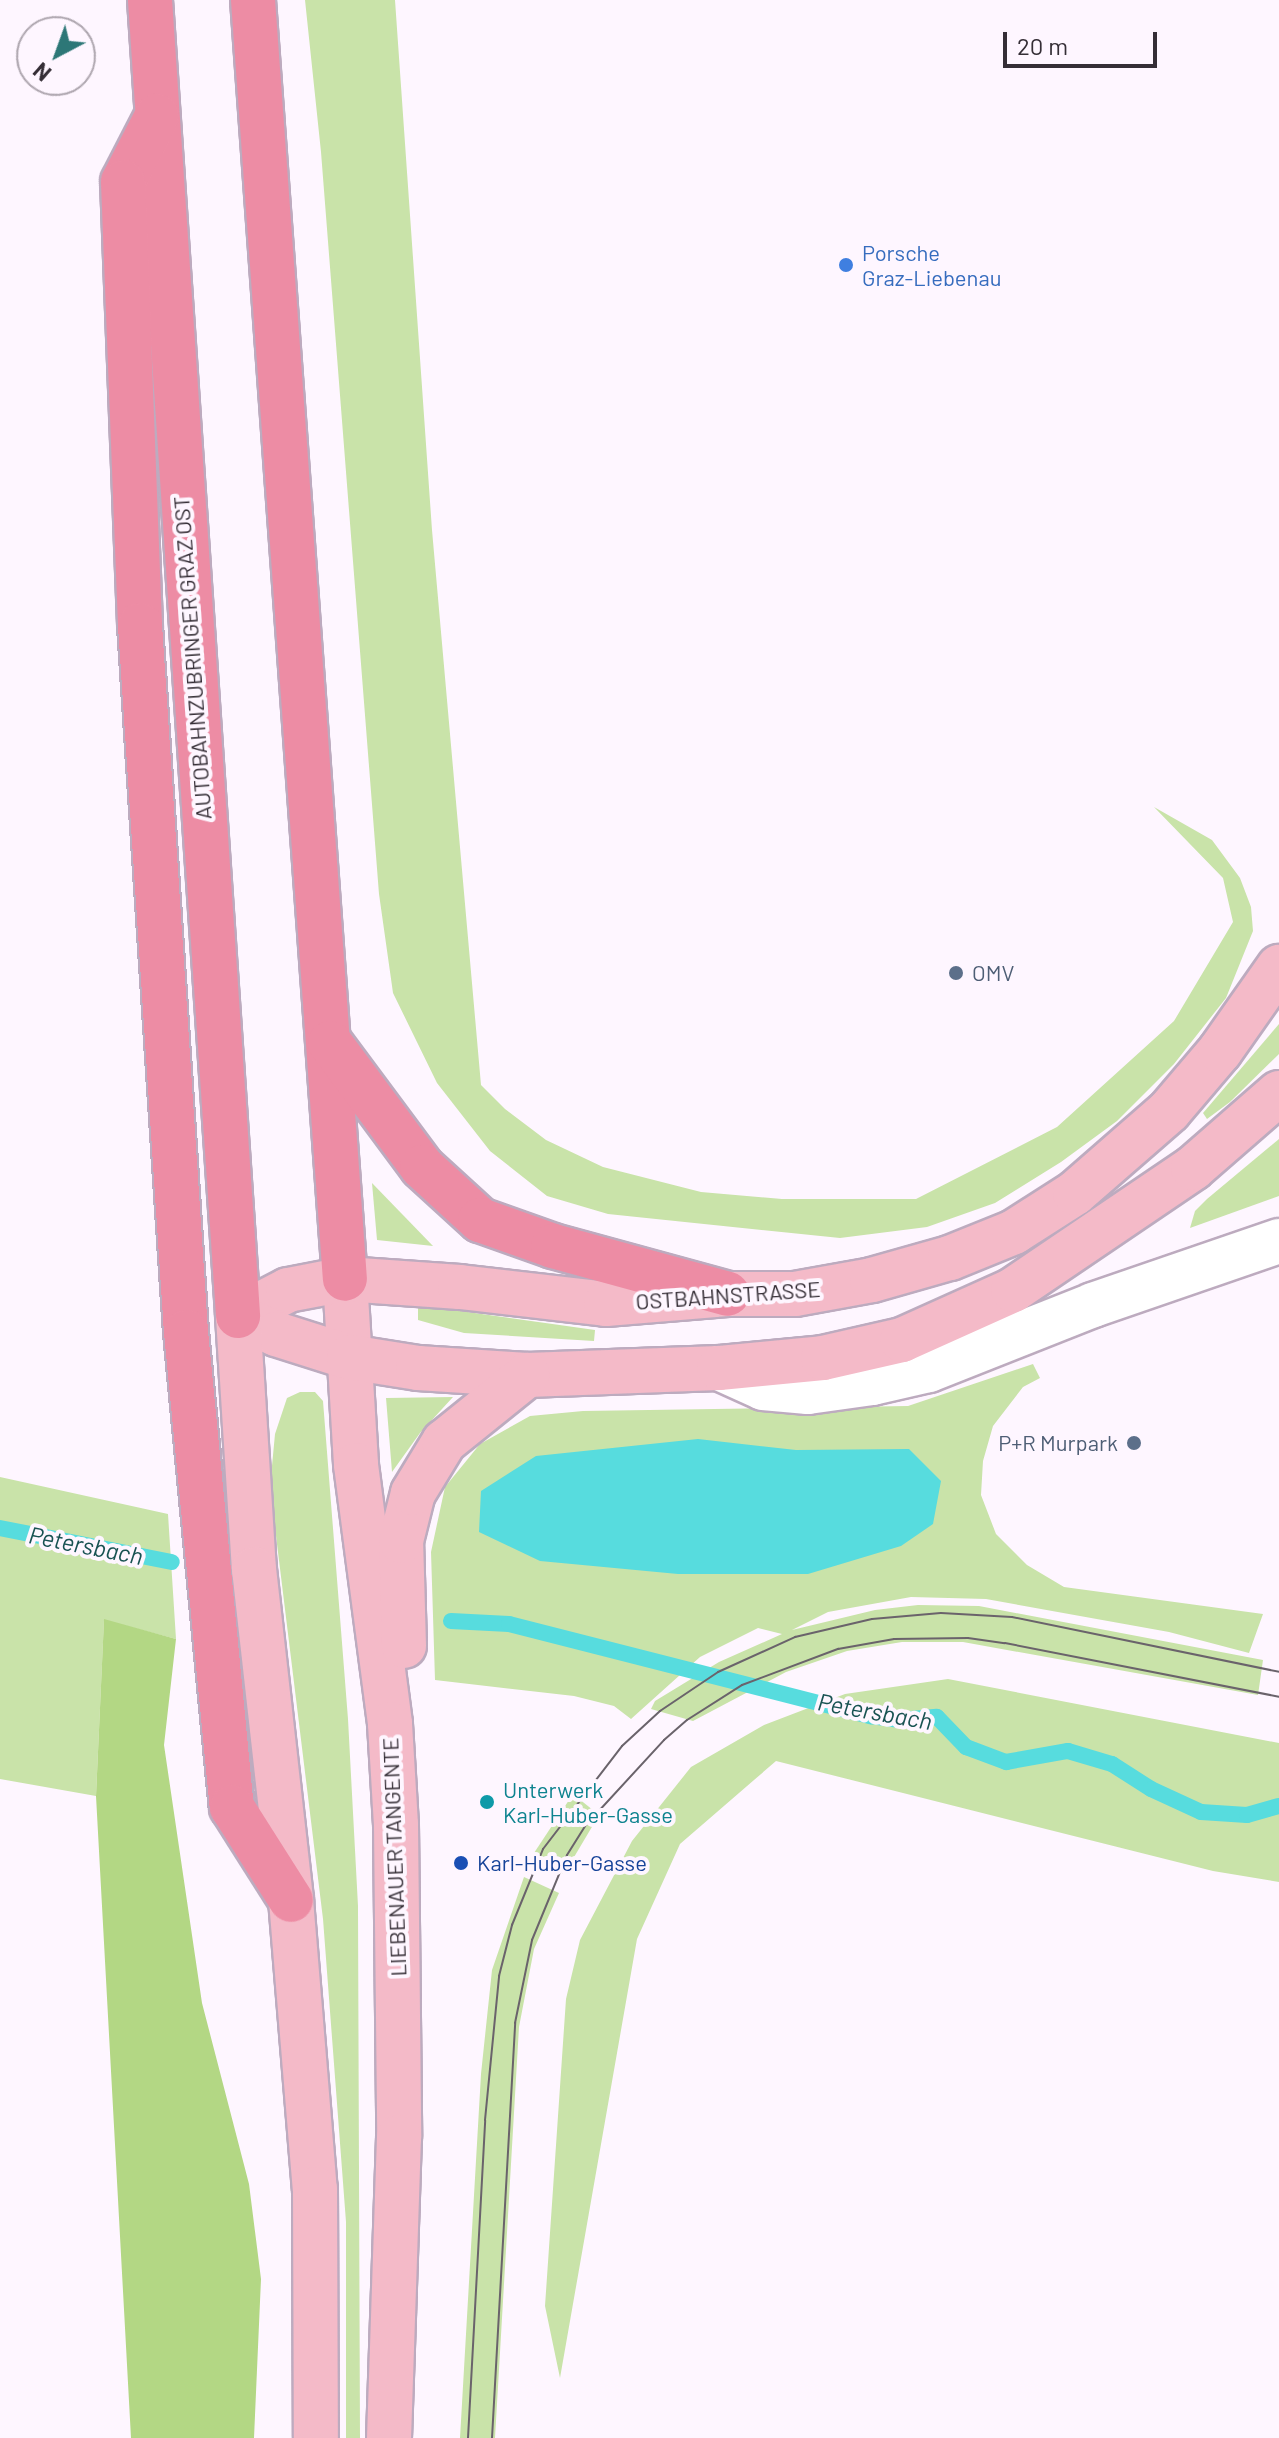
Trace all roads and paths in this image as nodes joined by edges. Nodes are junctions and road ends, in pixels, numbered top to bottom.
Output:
1 (150, 0) edge
2 (253, 0) edge
3 (157, 116) junction
4 (1279, 967) edge
5 (330, 1043) junction
6 (1279, 1093) edge
7 (1279, 1241) edge
8 (345, 1279) junction
9 (728, 1294) junction
10 (238, 1316) junction
11 (349, 1357) junction
12 (719, 1368) junction
13 (527, 1375) junction
14 (390, 1724) junction
15 (291, 1900) junction
16 (316, 2438) edge
17 (389, 2438) edge

1 - 3 highway, AUTOBAHNZUBRINGER GRAZ OST
2 - 5 highway
3 - 10 highway, AUTOBAHNZUBRINGER GRAZ OST
3 - 15 highway
4 - 9 main road, OSTBAHNSTRASSE
5 - 8 highway
5 - 9 highway
6 - 12 main road
7 - 12 lane
8 - 9 main road, OSTBAHNSTRASSE
8 - 10 main road, OSTBAHNSTRASSE
8 - 11 main road, LIEBENAUER TANGENTE
10 - 11 main road
10 - 15 main road
11 - 13 main road
11 - 14 main road, LIEBENAUER TANGENTE
12 - 13 main road
13 - 14 main road
14 - 17 main road, LIEBENAUER TANGENTE
15 - 16 main road

